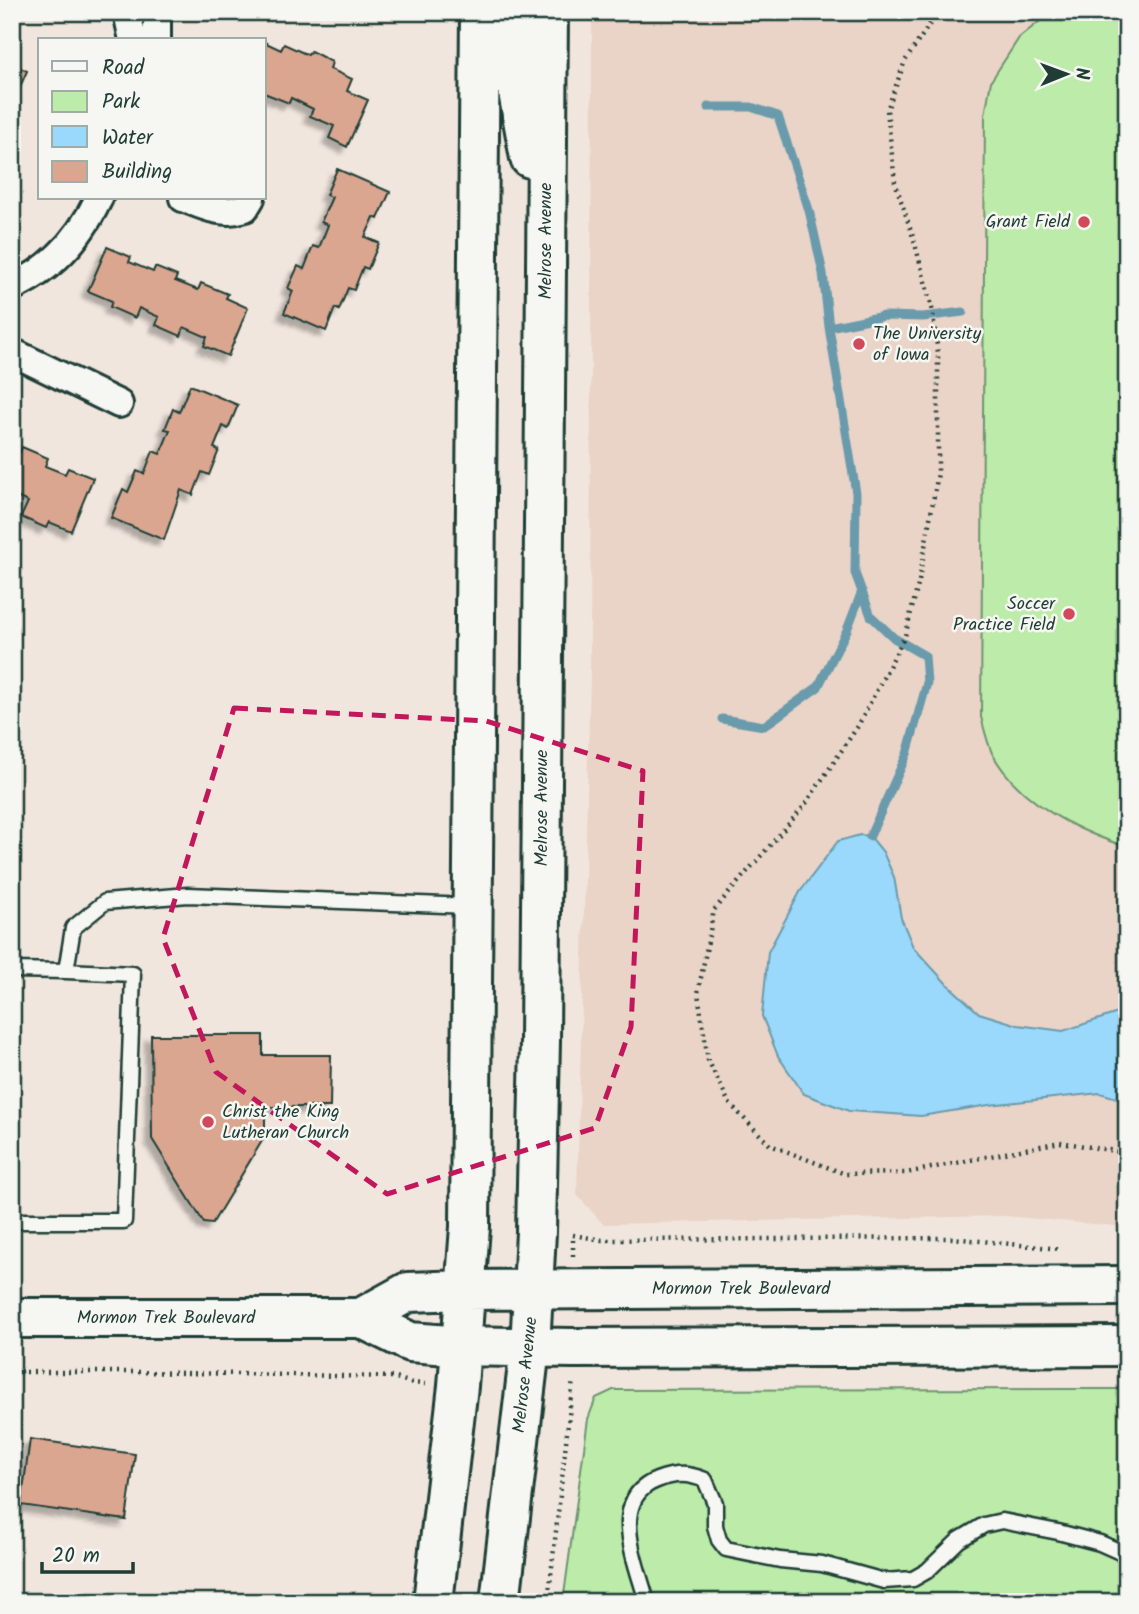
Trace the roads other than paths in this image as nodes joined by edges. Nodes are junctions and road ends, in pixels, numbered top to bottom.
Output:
1 (127, 12) edge
2 (157, 12) edge
3 (480, 12) edge
4 (513, 12) edge
5 (548, 12) edge
6 (133, 38) edge
7 (157, 38) edge
8 (98, 200) edge
9 (188, 200) edge
10 (250, 200) edge
11 (547, 203) junction
12 (12, 287) edge
13 (12, 352) edge
14 (119, 404) dead end
15 (472, 906) junction
16 (12, 970) edge
17 (66, 971) junction
18 (12, 1221) edge
19 (1127, 1286) edge
20 (534, 1289) junction
21 (465, 1290) junction
22 (12, 1318) edge
23 (361, 1318) junction
24 (461, 1346) junction
25 (1127, 1346) edge
26 (530, 1348) junction
27 (1127, 1555) edge
28 (433, 1602) edge
29 (500, 1602) edge
30 (647, 1602) edge

1 - 6 street
2 - 7 street
3 - 15 main road
4 - 11 main road
5 - 11 main road, Melrose Avenue
8 - 12 street
9 - 10 street
11 - 20 main road, Melrose Avenue
13 - 14 street
15 - 17 lane
15 - 21 main road
16 - 17 lane
17 - 18 lane
19 - 20 main road, Mormon Trek Boulevard
20 - 21 main road, Mormon Trek Boulevard
20 - 26 main road, Melrose Avenue
21 - 23 main road, Mormon Trek Boulevard
21 - 24 main road
22 - 23 main road, Mormon Trek Boulevard
23 - 24 main road, Mormon Trek Boulevard
24 - 26 main road, Mormon Trek Boulevard
24 - 28 main road
25 - 26 main road, Mormon Trek Boulevard
26 - 29 main road, Melrose Avenue
27 - 30 lane

